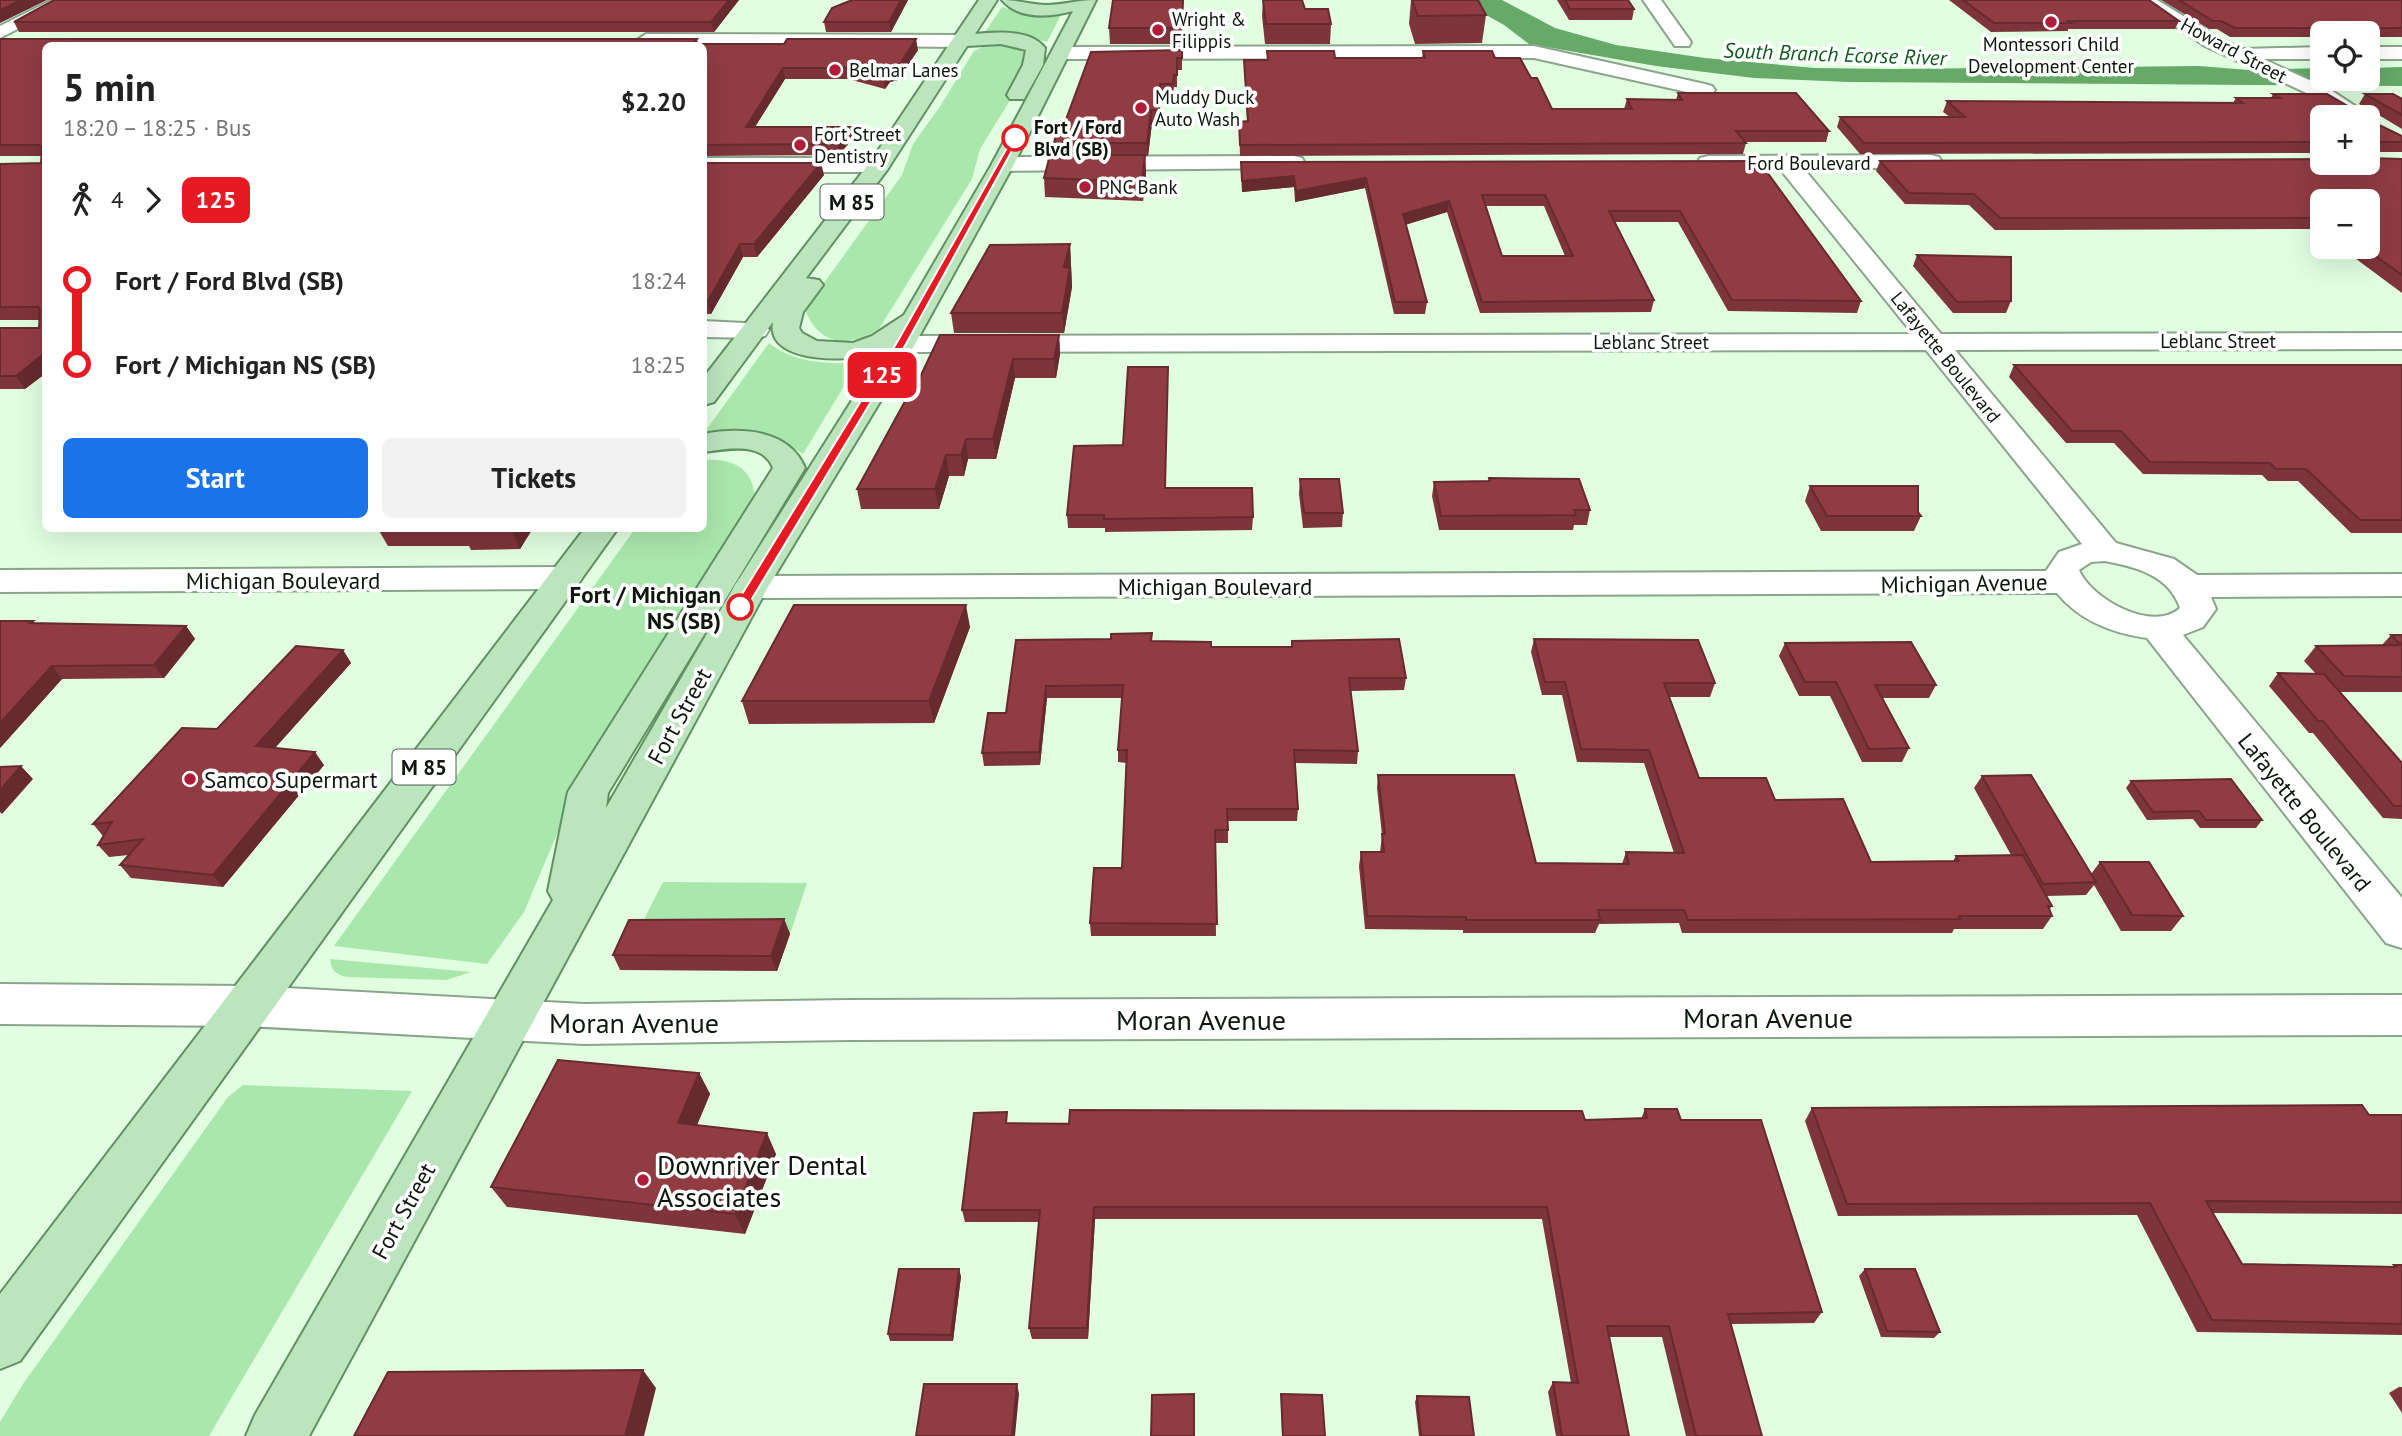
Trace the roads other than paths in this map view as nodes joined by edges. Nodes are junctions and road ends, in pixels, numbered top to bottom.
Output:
1 (65, 0) edge
2 (988, 0) edge
3 (1011, 0) edge
4 (1086, 0) edge
5 (1652, 0) edge
6 (2145, 0) edge
7 (0, 33) edge
8 (630, 40) edge
9 (0, 41) edge
10 (22, 41) edge
11 (963, 41) junction
12 (1682, 42) dead end
13 (1062, 52) junction
14 (2235, 53) junction
15 (2310, 53) edge
16 (2380, 53) edge
17 (2402, 53) edge
18 (1705, 89) dead end
19 (2341, 105) edge
20 (1952, 162) edge
21 (1320, 163) edge
22 (1681, 163) edge
23 (1787, 163) junction
24 (1003, 164) junction
25 (707, 165) edge
26 (879, 165) junction
27 (981, 201) junction
28 (707, 329) edge
29 (755, 330) junction
30 (908, 330) junction
31 (2402, 341) edge
32 (1933, 342) junction
33 (707, 392) edge
34 (707, 443) edge
35 (599, 532) edge
36 (2105, 551) junction
37 (565, 578) junction
38 (0, 581) edge
39 (2064, 582) junction
40 (1678, 584) joint
41 (2402, 585) edge
42 (2190, 586) junction
43 (751, 587) junction
44 (2157, 627) junction
45 (563, 924) junction
46 (2402, 930) edge
47 (0, 1004) edge
48 (247, 1006) junction
49 (2402, 1015) edge
50 (510, 1021) junction
51 (0, 1341) edge
52 (276, 1436) edge

1 - 7 street
2 - 11 main road, M 85
3 - 4 main road
4 - 13 main road, Fort Street
5 - 12 street
6 - 14 street, Howard Street
8 - 11 street
9 - 10 street
11 - 26 main road, M 85
11 - 27 main road
13 - 18 street
13 - 24 main road, Fort Street
14 - 15 street
14 - 19 street, Howard Street
16 - 17 street
20 - 23 street, Ford Boulevard
21 - 24 street
22 - 23 street, Ford Boulevard
23 - 32 street, Lafayette Boulevard
24 - 27 main road, Fort Street
25 - 26 street
26 - 29 main road, M 85
26 - 30 main road
27 - 30 main road, Fort Street
28 - 29 street
29 - 33 main road, M 85
30 - 32 street, Leblanc Street
30 - 43 main road, Fort Street
31 - 32 street, Leblanc Street
32 - 36 street, Lafayette Boulevard
34 - 45 main road
35 - 37 main road, M 85
36 - 39 street
36 - 42 street
37 - 38 street, Michigan Boulevard
37 - 48 main road, M 85
39 - 40 street, Michigan Avenue
39 - 44 street
40 - 43 street, Michigan Boulevard
41 - 42 street
42 - 44 street
43 - 45 main road, Fort Street
44 - 46 street, Lafayette Boulevard
45 - 50 main road, Fort Street
47 - 48 street, Moran Avenue
48 - 50 street, Moran Avenue
48 - 51 main road, M 85
49 - 50 street, Moran Avenue
50 - 52 main road, Fort Street

